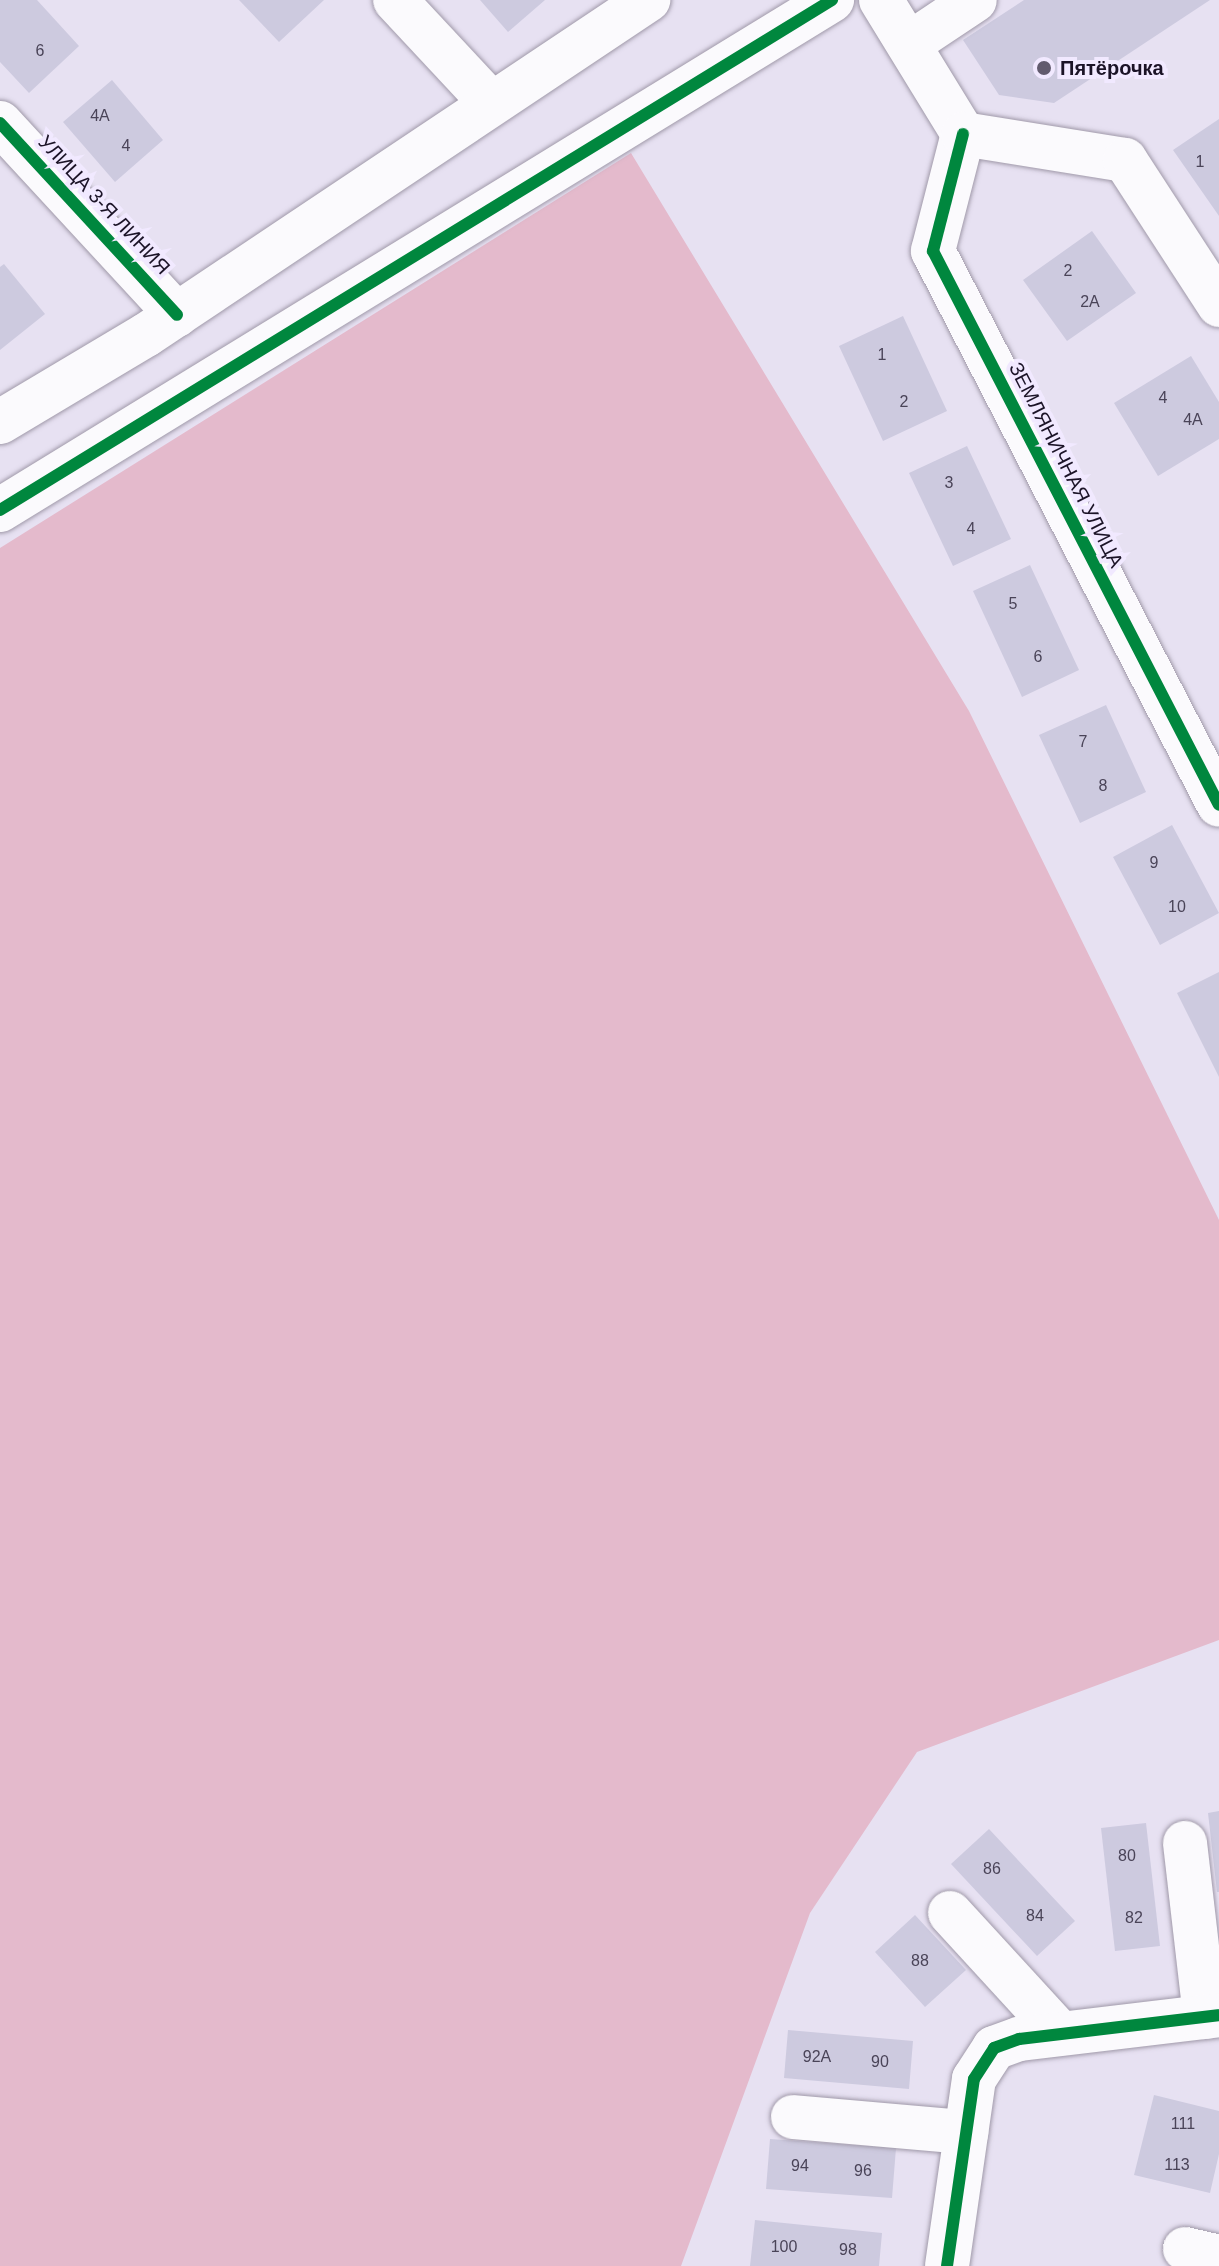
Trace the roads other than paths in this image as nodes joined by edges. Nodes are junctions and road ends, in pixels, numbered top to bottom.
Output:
1 (395, 0) edge
2 (648, 0) edge
3 (832, 0) edge
4 (881, 0) edge
5 (975, 0) edge
6 (909, 44) junction
7 (491, 103) junction
8 (0, 123) edge
9 (963, 134) junction
10 (1219, 305) edge
11 (177, 315) junction
12 (0, 422) edge
13 (0, 510) edge
14 (1219, 805) edge
15 (1185, 1843) dead end
16 (950, 1913) dead end
17 (1212, 2016) edge
18 (1060, 2033) junction
19 (793, 2117) dead end
20 (966, 2132) junction
21 (947, 2266) edge

1 - 7 street
2 - 7 street
3 - 13 street
4 - 6 street
5 - 6 street
6 - 9 street
7 - 11 street
8 - 11 street, УЛИЦА 3-Я ЛИНИЯ
9 - 10 street
9 - 14 street, ЗЕМЛЯНИЧНАЯ УЛИЦА
11 - 12 street
15 - 17 street
16 - 18 street
17 - 18 street
18 - 20 street
19 - 20 street
20 - 21 street

